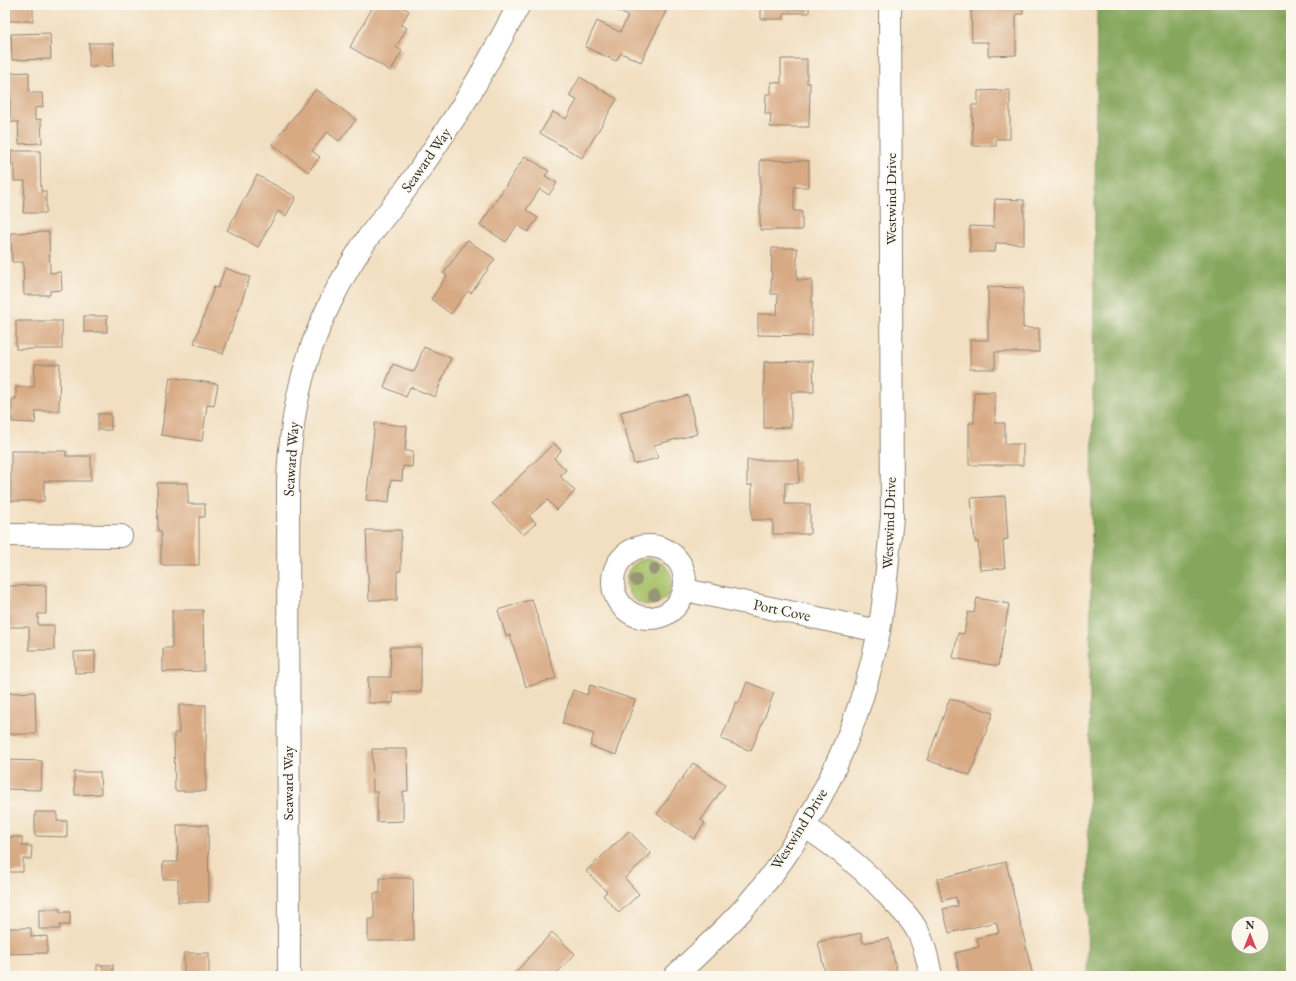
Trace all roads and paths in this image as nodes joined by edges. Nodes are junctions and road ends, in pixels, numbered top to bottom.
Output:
1 (519, 5) edge
2 (890, 5) edge
3 (5, 535) edge
4 (121, 536) dead end
5 (685, 590) dead end
6 (879, 631) junction
7 (804, 826) junction
8 (289, 976) edge
9 (675, 976) edge
10 (931, 976) edge

1 - 8 street, Seaward Way
2 - 6 street, Westwind Drive
3 - 4 street
5 - 6 street, Port Cove
6 - 7 street, Westwind Drive
7 - 9 street, Westwind Drive
7 - 10 street

